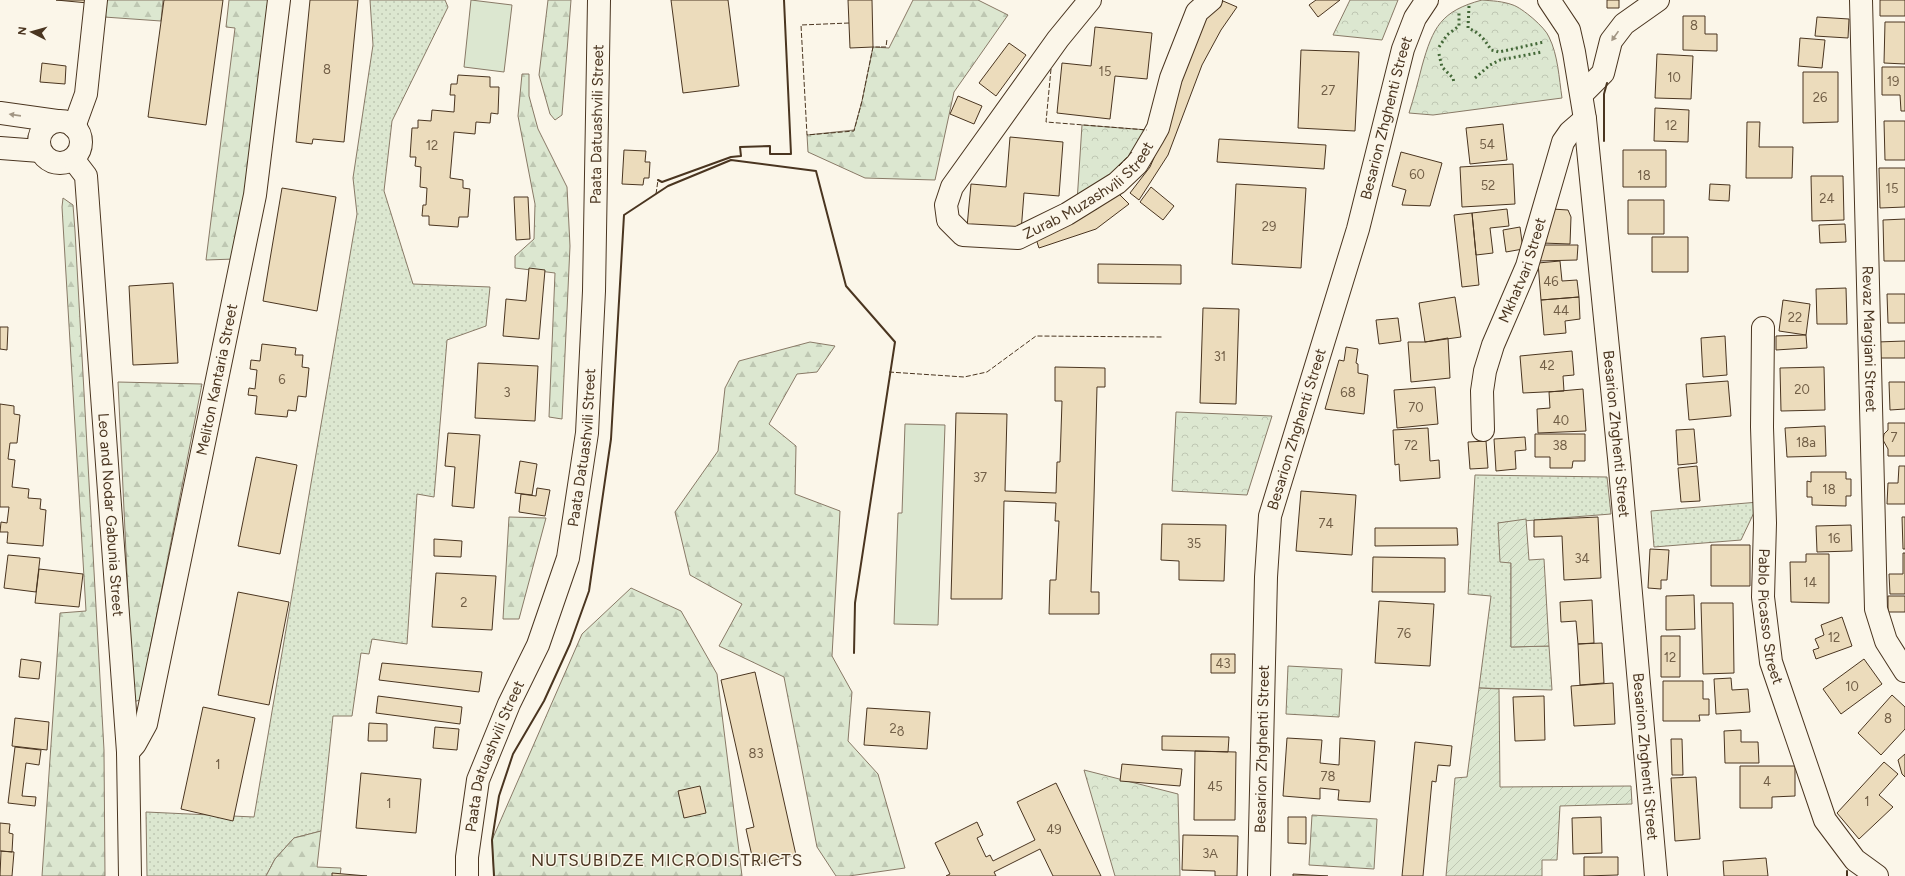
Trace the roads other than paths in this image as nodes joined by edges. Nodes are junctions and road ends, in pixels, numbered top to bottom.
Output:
1 (96, 0) edge
2 (279, 0) edge
3 (599, 0) edge
4 (1090, 0) edge
5 (1211, 0) edge
6 (1427, 0) edge
7 (1549, 0) edge
8 (1861, 0) edge
9 (1650, 5) edge
10 (1582, 94) junction
11 (0, 113) edge
12 (1585, 119) junction
13 (66, 124) junction
14 (0, 148) edge
15 (40, 151) junction
16 (73, 159) junction
17 (1763, 328) dead end
18 (1483, 430) dead end
19 (1905, 671) edge
20 (128, 752) junction
21 (130, 876) edge
22 (467, 876) edge
23 (1259, 876) edge
24 (1656, 876) edge
25 (1877, 876) edge

1 - 13 street
2 - 20 street, Meliton Kantaria Street
3 - 22 street, Paata Datuashvili Street
4 - 5 street, Zurab Muzashvili Street
6 - 23 street, Besarion Zhghenti Street
7 - 10 street, Besarion Zhghenti Street
8 - 19 street, Revaz Margiani Street
9 -> 10 street
10 - 12 street, Besarion Zhghenti Street
13 -> 11 street
12 - 18 street, Mkhatvari Street
12 - 24 street, Besarion Zhghenti Street
13 - 15 street
13 - 16 street
14 - 15 street
15 - 16 street
16 - 20 street, Leo and Nodar Gabunia Street
17 - 25 street, Pablo Picasso Street
20 - 21 street, Leo and Nodar Gabunia Street

